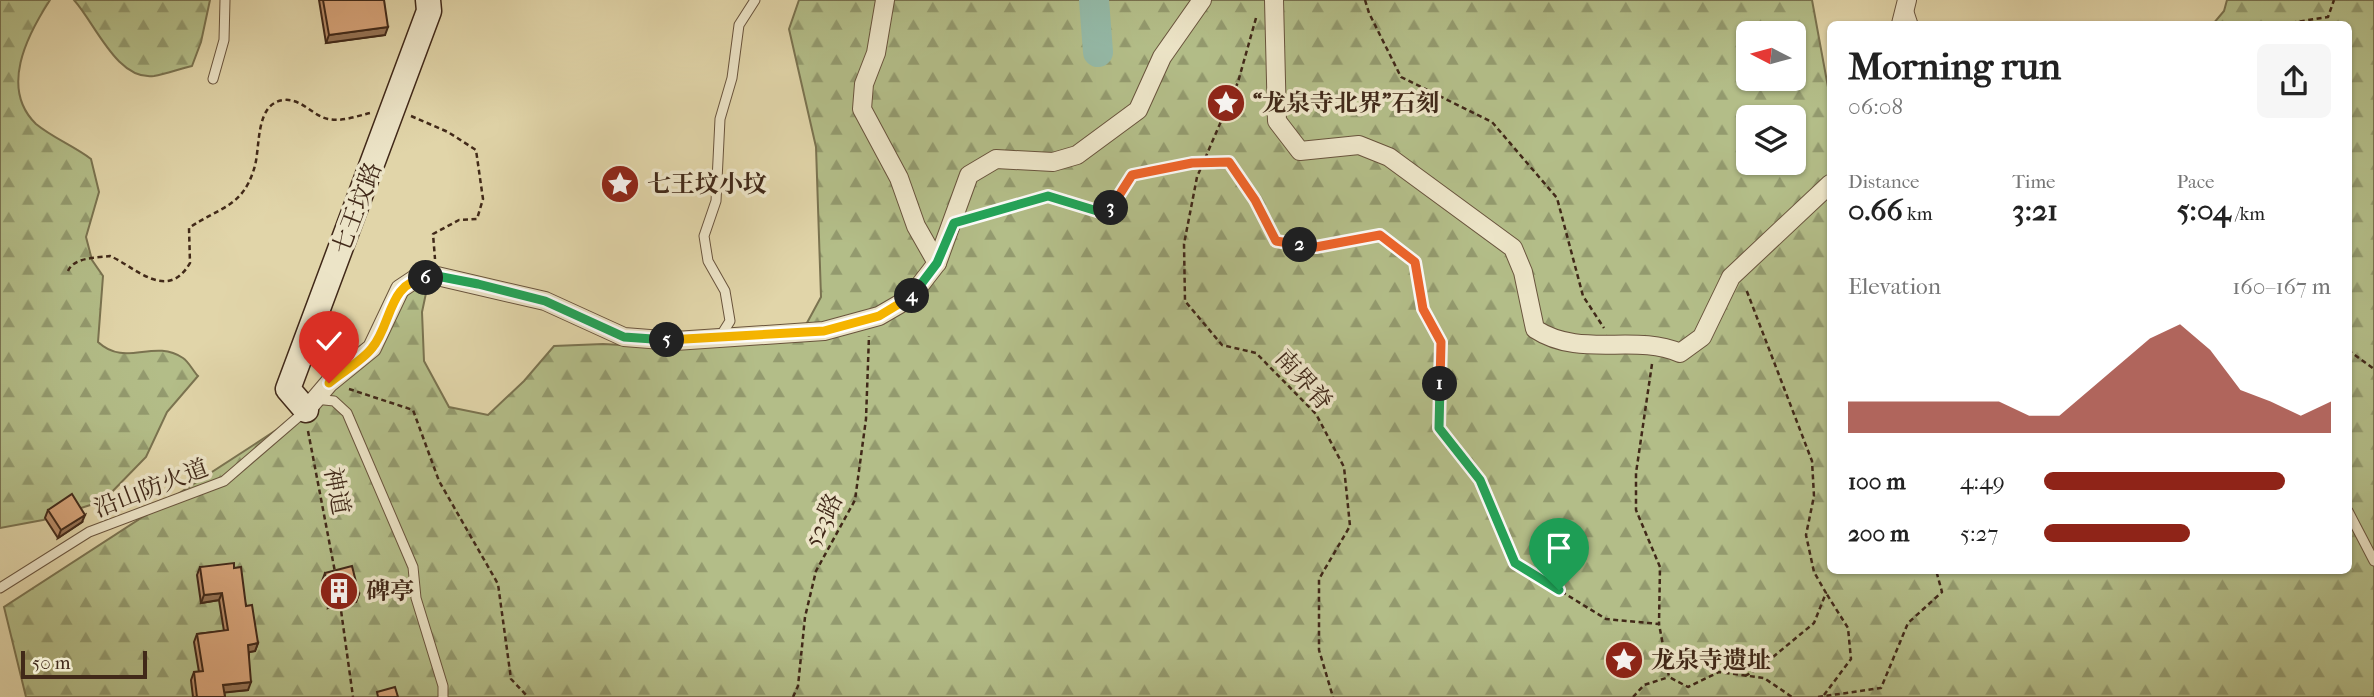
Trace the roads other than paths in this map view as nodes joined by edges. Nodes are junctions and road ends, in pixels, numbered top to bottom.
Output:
1 (225, 0) edge
2 (428, 0) edge
3 (755, 0) edge
4 (885, 0) edge
5 (1202, 0) edge
6 (1274, 0) edge
7 (213, 79) dead end
8 (1827, 187) edge
9 (937, 263) junction
10 (720, 337) junction
11 (309, 405) junction
12 (2352, 519) edge
13 (2374, 561) edge
14 (0, 588) edge
15 (443, 697) edge

1 - 7 lane
2 - 11 street, 七王坟路
3 - 10 lane
4 - 9 street
5 - 9 street
6 - 8 street
9 - 10 street
10 - 11 street
11 - 14 lane, 沿山防火道
11 - 15 lane
12 - 13 lane

